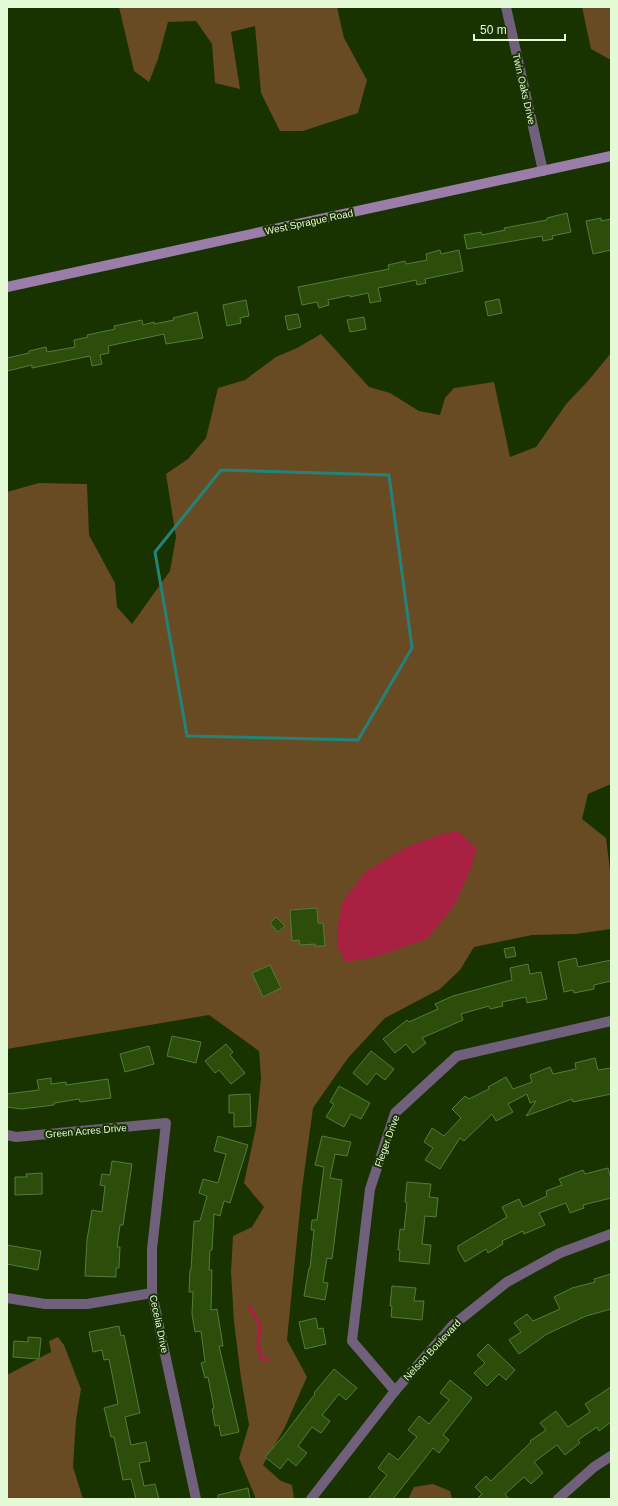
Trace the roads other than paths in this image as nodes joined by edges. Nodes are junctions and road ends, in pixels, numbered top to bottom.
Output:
1 (506, 7) edge
2 (611, 156) edge
3 (543, 171) junction
4 (7, 287) edge
5 (611, 1021) edge
6 (166, 1123) joint
7 (7, 1135) edge
8 (611, 1234) edge
9 (152, 1293) junction
10 (7, 1298) edge
11 (395, 1391) junction
12 (611, 1456) edge
13 (196, 1499) edge
14 (311, 1499) edge
15 (558, 1499) edge

1 - 3 street, Twin Oaks Drive
2 - 3 street, West Sprague Road
3 - 4 street, West Sprague Road
5 - 11 street, Fleger Drive
6 - 7 street, Green Acres Drive
6 - 9 street, Cecelia Drive
8 - 11 street, Nelson Boulevard
9 - 10 street
9 - 13 street, Cecelia Drive
11 - 14 street, Nelson Boulevard
12 - 15 street

